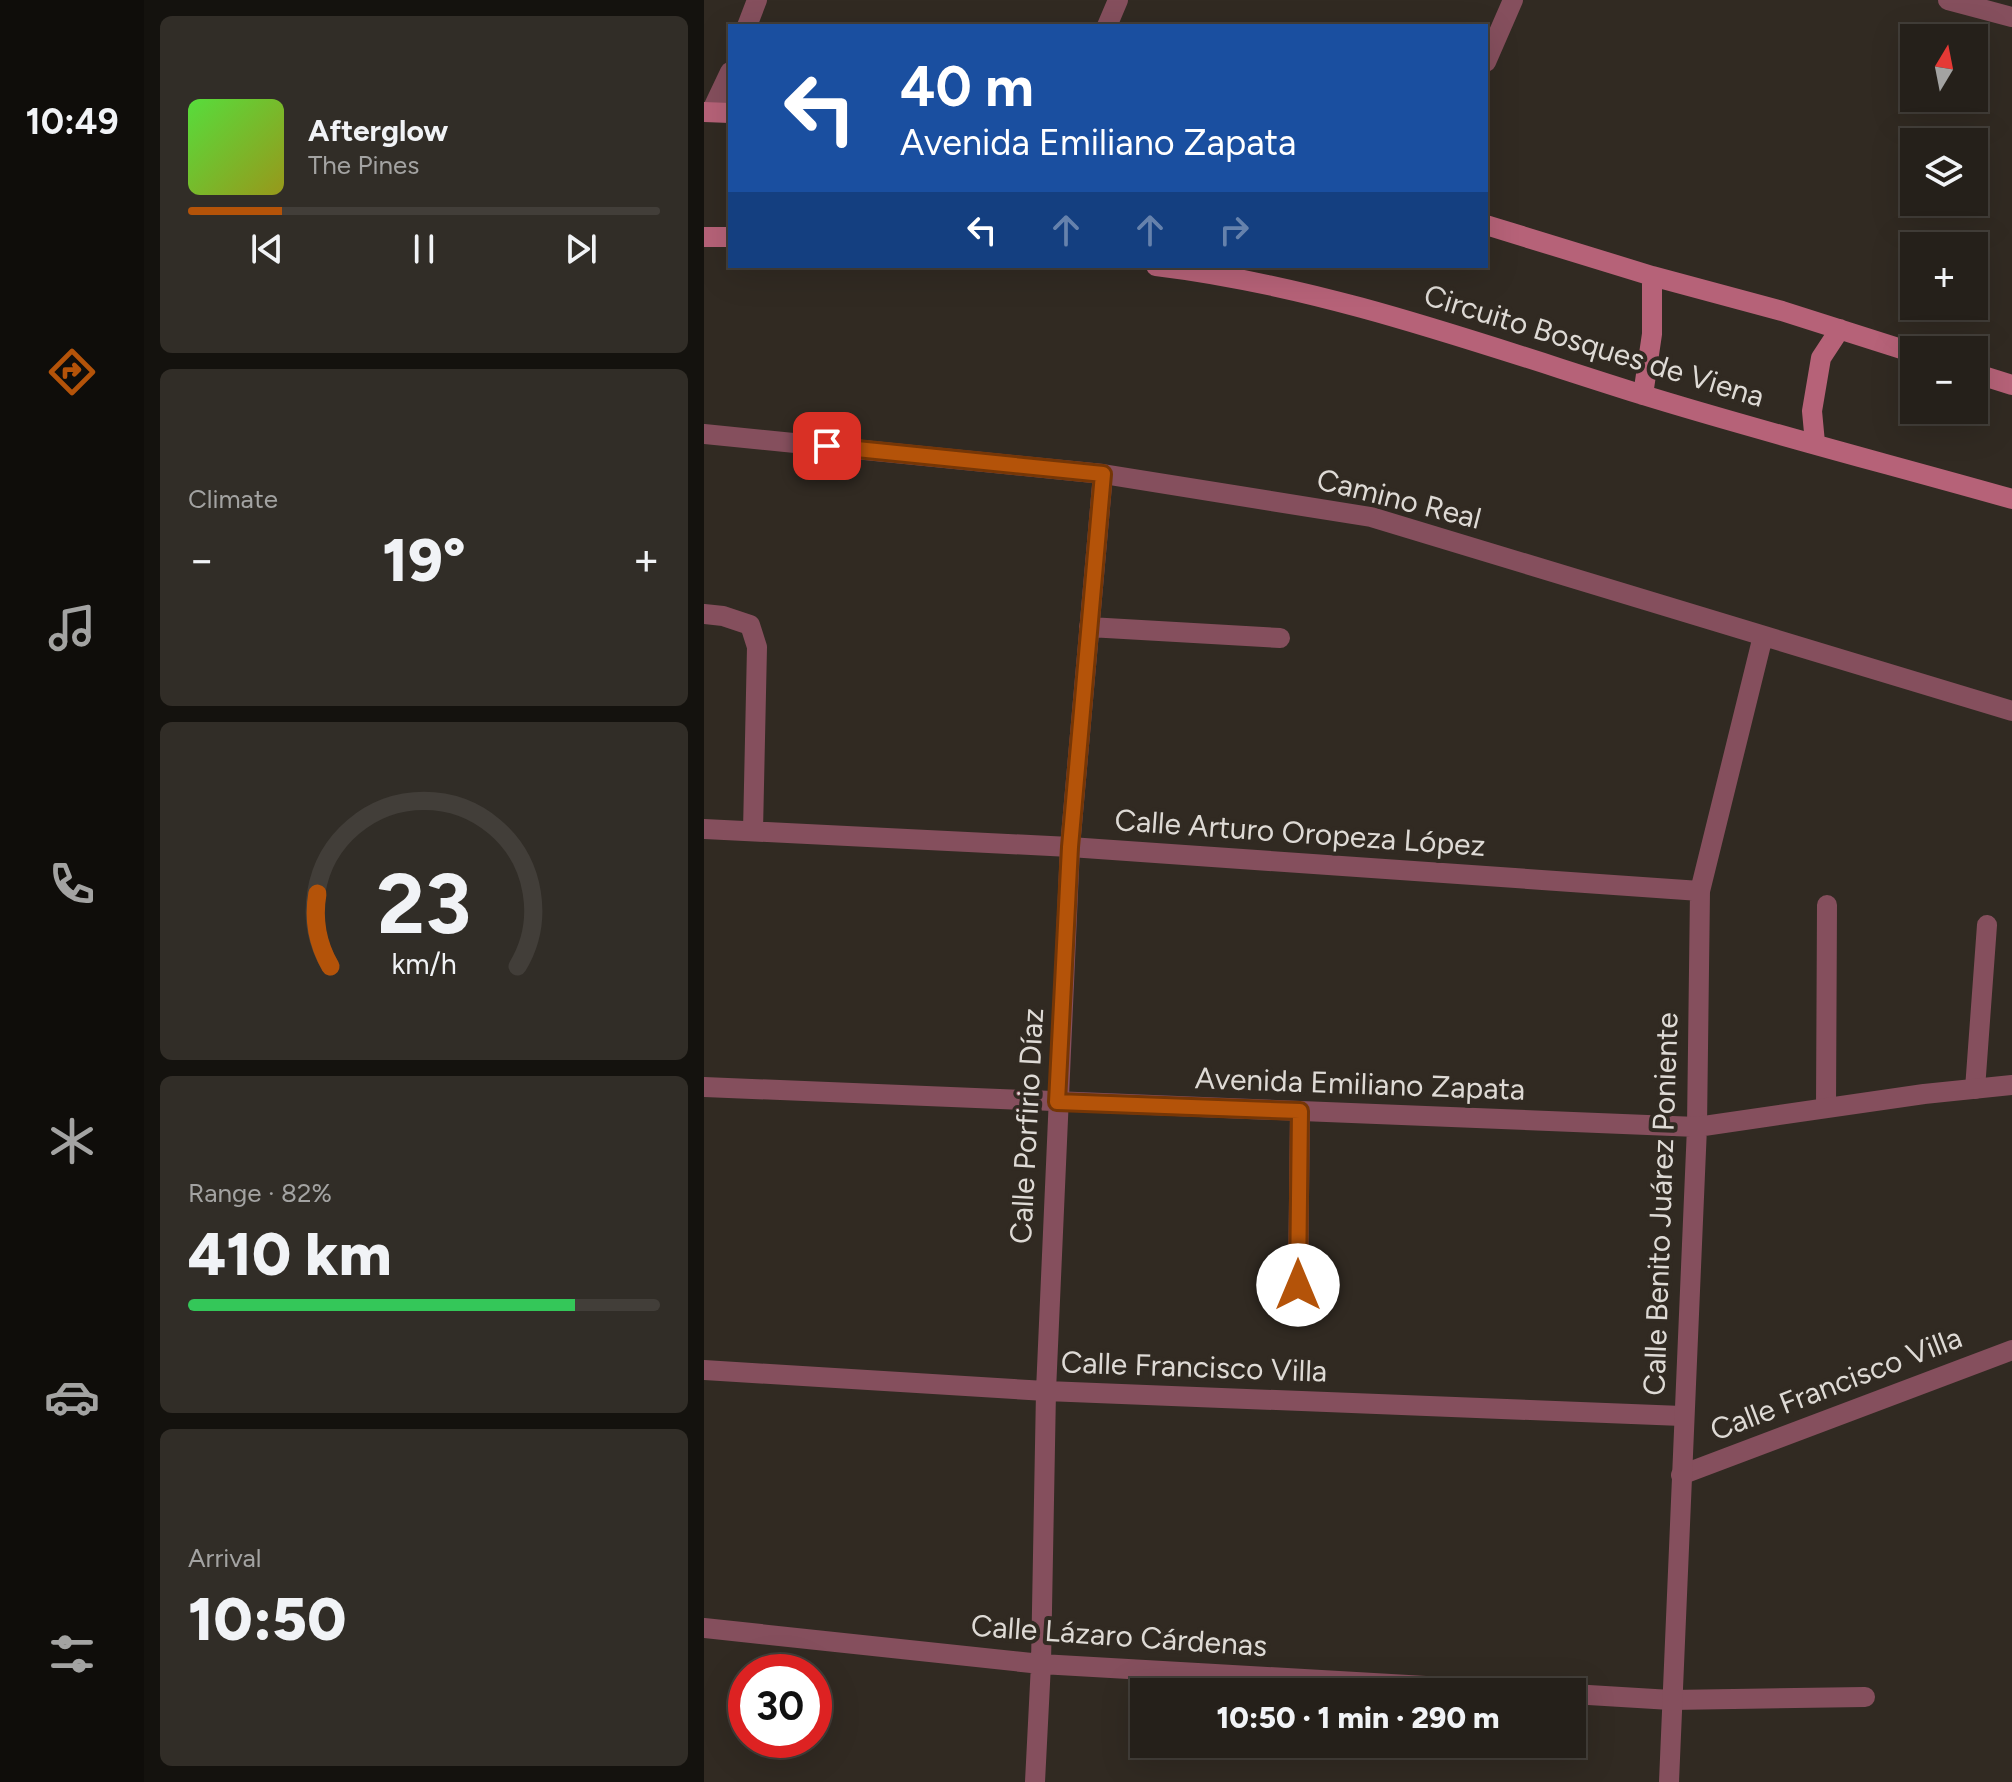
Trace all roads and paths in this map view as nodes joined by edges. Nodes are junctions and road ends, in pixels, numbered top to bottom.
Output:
1 (758, 0) edge
2 (1118, 0) edge
3 (1513, 0) edge
4 (1948, 0) edge
5 (2012, 17) edge
6 (748, 24) edge
7 (759, 24) edge
8 (1108, 24) edge
9 (1488, 57) edge
10 (728, 77) edge
11 (715, 113) edge
12 (1488, 226) edge
13 (704, 237) edge
14 (728, 237) edge
15 (1173, 268) edge
16 (1652, 276) junction
17 (1840, 329) junction
18 (1900, 348) edge
19 (1988, 377) edge
20 (2012, 385) edge
21 (1643, 395) junction
22 (704, 434) edge
23 (1815, 443) junction
24 (1103, 474) junction
25 (2012, 499) edge
26 (704, 614) edge
27 (1089, 627) junction
28 (1763, 636) junction
29 (1280, 638) dead end
30 (2012, 711) edge
31 (704, 829) edge
32 (753, 831) junction
33 (1070, 847) junction
34 (1700, 891) junction
35 (1827, 905) dead end
36 (1987, 925) dead end
37 (2012, 1085) edge
38 (704, 1087) edge
39 (1975, 1089) junction
40 (1057, 1102) junction
41 (1826, 1107) junction
42 (1300, 1111) junction
43 (1697, 1127) junction
44 (1298, 1285) dead end
45 (2012, 1350) edge
46 (704, 1370) edge
47 (1046, 1391) junction
48 (1682, 1416) junction
49 (1681, 1475) junction
50 (704, 1628) edge
51 (1041, 1664) junction
52 (1286, 1678) edge
53 (1586, 1695) edge
54 (1865, 1697) dead end
55 (1671, 1700) junction
56 (1035, 1782) edge
57 (1669, 1782) edge

1 - 6 street
1 - 7 street
2 - 8 street
3 - 9 street
4 - 5 street
10 - 11 street
12 - 16 main road
13 - 14 main road
15 - 21 main road, Circuito Bosques de Viena
16 - 17 main road
16 - 21 main road
17 - 18 main road
17 - 23 main road
19 - 20 main road
21 - 23 main road, Circuito Bosques de Viena
22 - 24 street, Camino Real
23 - 25 main road, Circuito Bosques de Viena
24 - 27 street, Calle Porfirio Díaz
24 - 28 street, Camino Real
26 - 32 street
27 - 29 street
27 - 33 street, Calle Porfirio Díaz
28 - 30 street, Camino Real
28 - 34 street, Calle Benito Juárez Poniente
31 - 32 street, Calle Arturo Oropeza López
32 - 33 street, Calle Arturo Oropeza López
33 - 34 street, Calle Arturo Oropeza López
33 - 40 street, Calle Porfirio Díaz
34 - 43 street, Calle Benito Juárez Poniente
35 - 41 street
36 - 39 street
37 - 39 street, Avenida Emiliano Zapata
38 - 40 street, Avenida Emiliano Zapata
39 - 41 street, Avenida Emiliano Zapata
40 - 42 street, Avenida Emiliano Zapata
40 - 47 street, Calle Porfirio Díaz
41 - 43 street, Avenida Emiliano Zapata
42 - 43 street, Avenida Emiliano Zapata
42 - 44 street
43 - 48 street, Calle Benito Juárez Poniente
45 - 49 street, Calle Francisco Villa
46 - 47 street, Calle Francisco Villa
47 - 48 street, Calle Francisco Villa
47 - 51 street, Calle Porfirio Díaz
48 - 49 street, Calle Benito Juárez Poniente
49 - 55 street, Calle Benito Juárez Poniente
50 - 51 street, Calle Lázaro Cárdenas
51 - 52 street, Calle Lázaro Cárdenas
51 - 56 street, Calle Porfirio Díaz
53 - 55 street
54 - 55 street
55 - 57 street, Calle Benito Juárez Poniente

